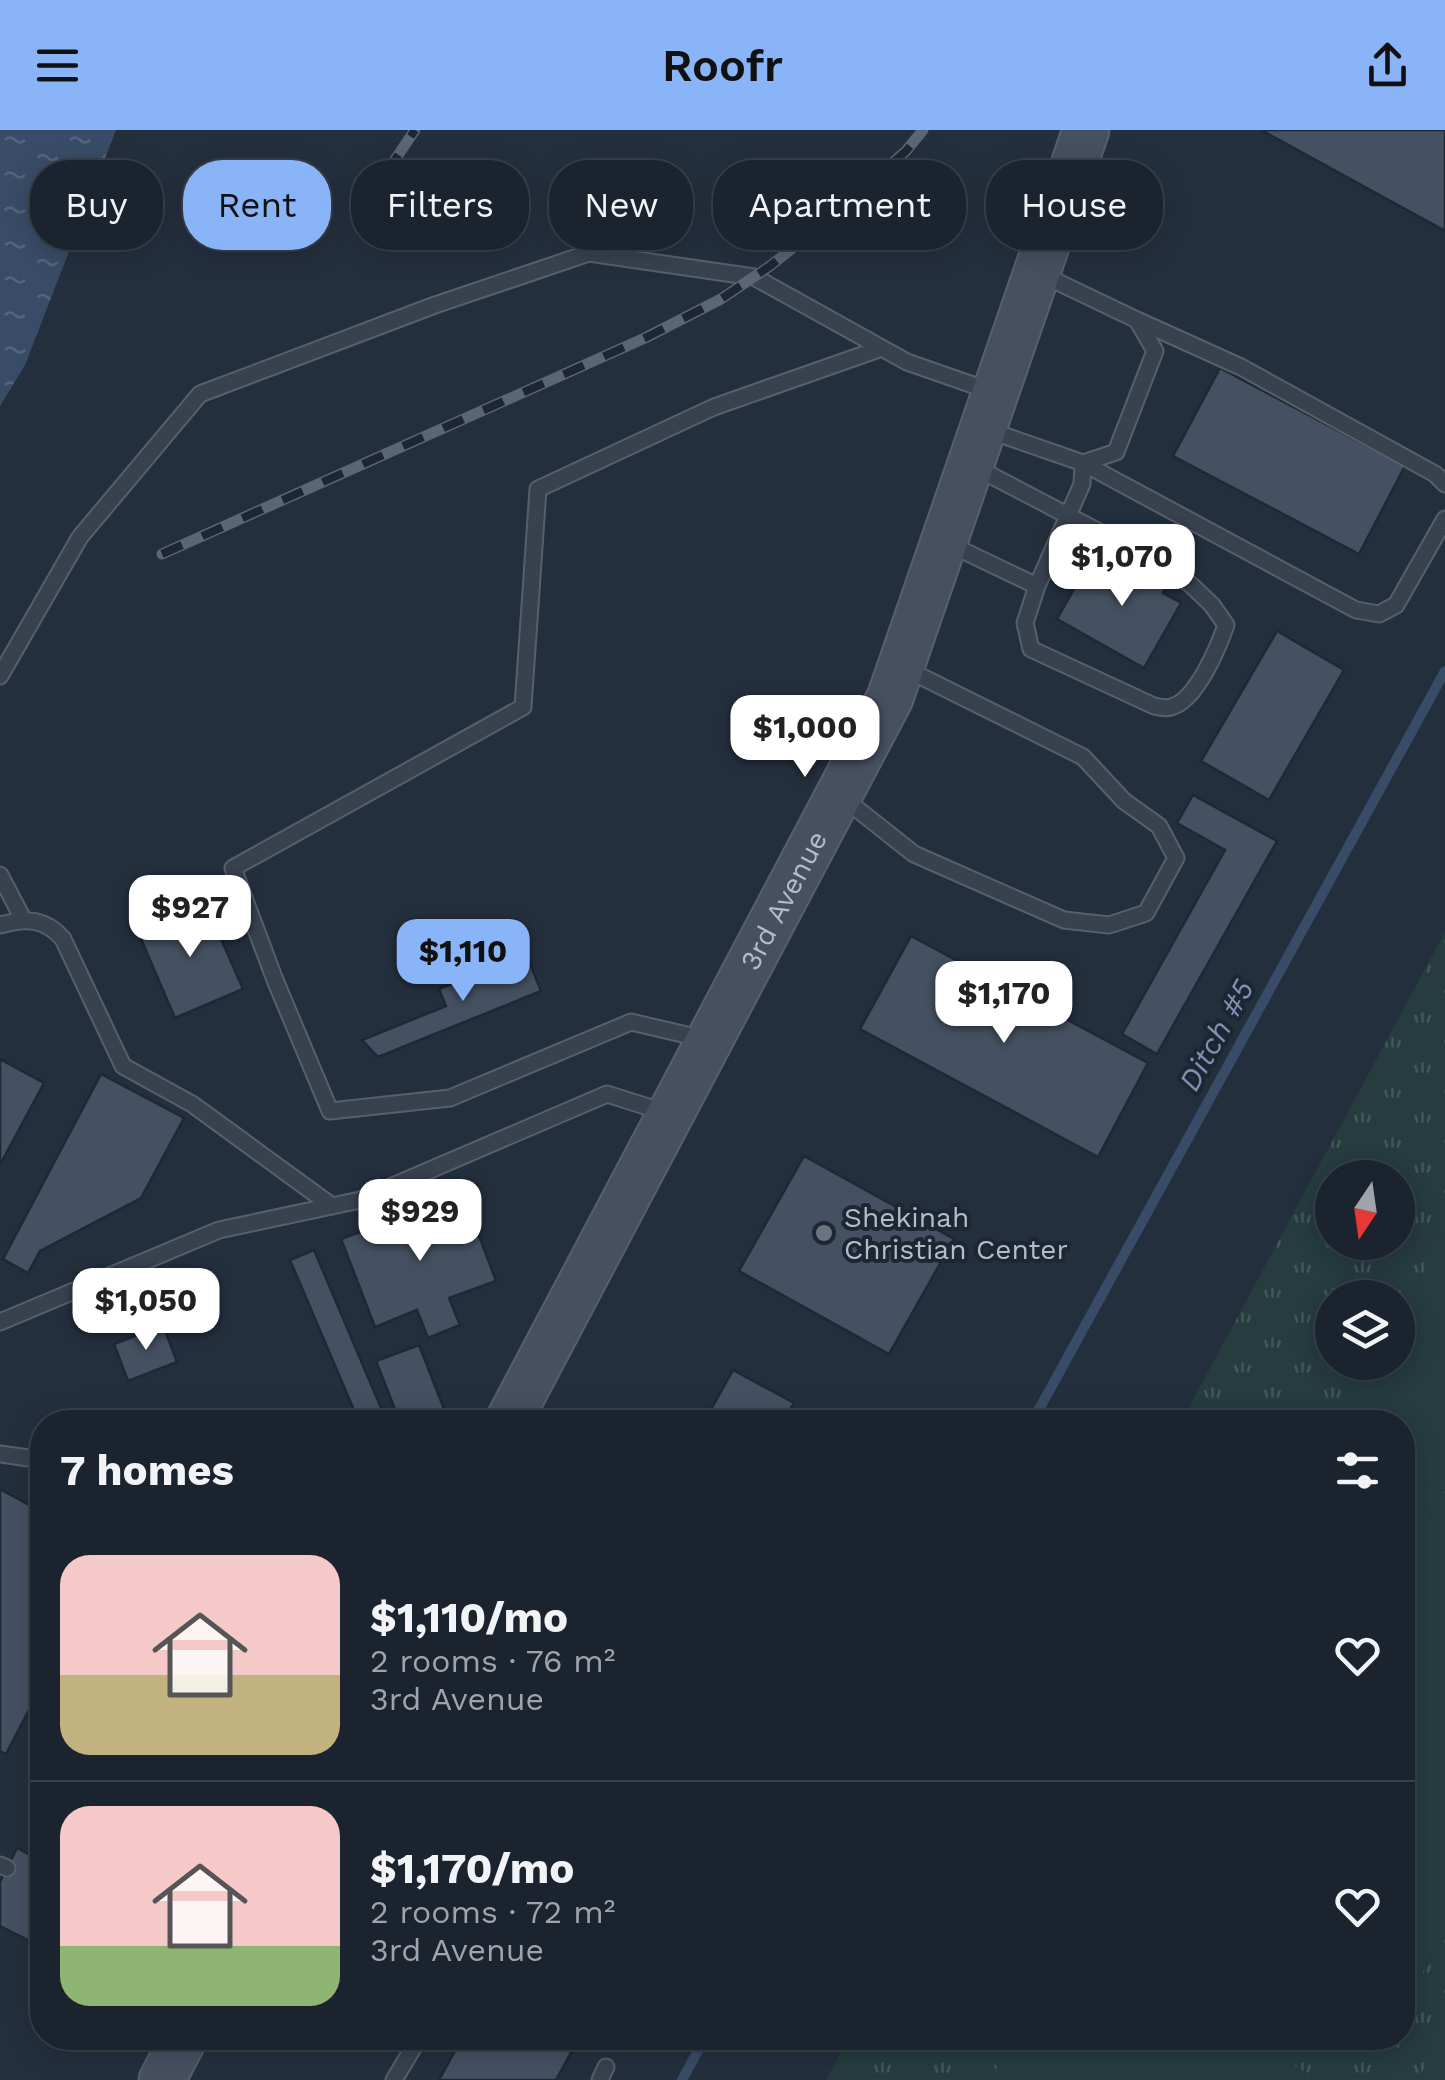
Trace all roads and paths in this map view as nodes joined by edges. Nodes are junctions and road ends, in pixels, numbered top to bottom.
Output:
1 (1086, 130) edge
2 (1037, 272) junction
3 (1138, 320) junction
4 (882, 348) junction
5 (983, 429) junction
6 (1083, 464) junction
7 (1445, 484) edge
8 (1068, 515) junction
9 (1445, 519) edge
10 (944, 541) junction
11 (1037, 586) junction
12 (901, 666) junction
13 (0, 676) edge
14 (839, 795) junction
15 (0, 875) edge
16 (23, 919) junction
17 (0, 924) edge
18 (709, 1040) junction
19 (670, 1114) junction
20 (332, 1206) junction
21 (0, 1322) edge
22 (514, 1410) edge
23 (0, 1454) edge
24 (30, 1458) edge
25 (178, 2050) edge
26 (412, 2050) edge
27 (162, 2080) edge
28 (394, 2080) edge

1 - 2 main road, 3rd Avenue
2 - 3 lane
2 - 5 main road, 3rd Avenue
3 - 6 lane
3 - 7 lane
4 - 5 lane
4 - 13 lane
4 - 18 lane
5 - 6 lane
5 - 8 lane
5 - 10 main road, 3rd Avenue
6 - 8 lane
6 - 9 lane
8 - 11 lane
8 - 11 lane
10 - 11 lane
10 - 12 main road, 3rd Avenue
12 - 14 main road, 3rd Avenue
12 - 14 lane
14 - 18 main road, 3rd Avenue
15 - 16 lane
16 - 17 lane
16 - 20 lane
18 - 19 main road, 3rd Avenue
19 - 20 lane
19 - 22 main road, 3rd Avenue
20 - 21 lane
23 - 24 lane
25 - 27 main road
26 - 28 lane

